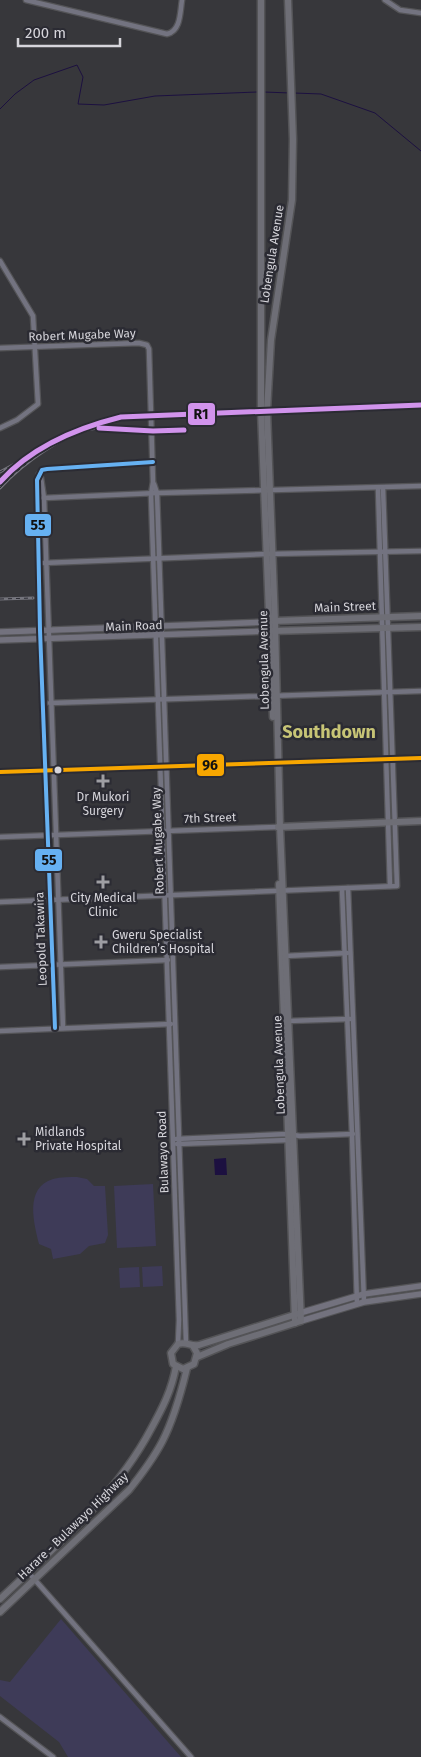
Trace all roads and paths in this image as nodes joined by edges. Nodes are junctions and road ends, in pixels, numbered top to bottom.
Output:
1 (26, 0) edge
2 (182, 0) edge
3 (261, 0) edge
4 (288, 0) edge
5 (385, 0) edge
6 (421, 13) edge
7 (0, 262) edge
8 (35, 346) junction
9 (0, 348) edge
10 (0, 428) edge
11 (153, 462) junction
12 (39, 474) junction
13 (154, 482) junction
14 (421, 486) edge
15 (381, 488) junction
16 (267, 490) junction
17 (157, 493) junction
18 (151, 494) junction
19 (37, 498) junction
20 (44, 498) junction
21 (421, 551) edge
22 (380, 552) junction
23 (386, 552) junction
24 (270, 554) junction
25 (154, 559) junction
26 (160, 559) junction
27 (39, 563) junction
28 (46, 563) junction
29 (421, 616) edge
30 (385, 617) junction
31 (346, 619) junction
32 (315, 620) junction
33 (272, 622) junction
34 (159, 626) junction
35 (421, 627) edge
36 (385, 628) junction
37 (346, 629) junction
38 (40, 630) junction
39 (48, 630) junction
40 (315, 630) junction
41 (272, 631) junction
42 (0, 632) edge
43 (159, 635) junction
44 (41, 639) junction
45 (49, 639) junction
46 (0, 640) edge
47 (421, 691) edge
48 (384, 692) junction
49 (391, 692) junction
50 (274, 696) junction
51 (161, 700) junction
52 (44, 703) junction
53 (51, 703) junction
54 (421, 758) edge
55 (386, 759) junction
56 (394, 759) junction
57 (277, 763) junction
58 (164, 766) junction
59 (46, 770) junction
60 (53, 770) junction
61 (0, 772) edge
62 (392, 821) junction
63 (421, 821) edge
64 (278, 827) junction
65 (163, 830) junction
66 (169, 830) junction
67 (47, 834) junction
68 (56, 834) junction
69 (0, 836) edge
70 (390, 886) junction
71 (348, 888) junction
72 (342, 889) junction
73 (281, 890) junction
74 (168, 895) junction
75 (50, 899) junction
76 (58, 899) junction
77 (0, 902) edge
78 (345, 953) junction
79 (351, 953) junction
80 (283, 956) junction
81 (166, 960) junction
82 (172, 960) junction
83 (61, 964) junction
84 (52, 965) junction
85 (0, 967) edge
86 (352, 985) junction
87 (346, 986) junction
88 (347, 1019) junction
89 (354, 1019) junction
90 (286, 1021) junction
91 (171, 1024) junction
92 (55, 1028) junction
93 (63, 1028) junction
94 (0, 1031) edge
95 (350, 1079) junction
96 (356, 1079) junction
97 (352, 1134) junction
98 (358, 1134) junction
99 (292, 1137) junction
100 (173, 1142) junction
101 (180, 1142) junction
102 (355, 1252) junction
103 (362, 1252) junction
104 (421, 1286) edge
105 (364, 1294) junction
106 (421, 1294) edge
107 (356, 1296) junction
108 (364, 1302) junction
109 (356, 1304) junction
110 (297, 1314) junction
111 (186, 1319) junction
112 (179, 1320) junction
113 (298, 1322) junction
114 (186, 1343) junction
115 (178, 1344) junction
116 (193, 1346) junction
117 (197, 1357) junction
118 (176, 1366) junction
119 (187, 1368) junction
120 (28, 1572) junction
121 (36, 1579) junction
122 (0, 1598) edge
123 (0, 1612) edge
124 (0, 1717) edge
125 (53, 1757) edge
126 (191, 1757) edge

1 - 2 street
3 - 16 highway, Lobengula Avenue
4 - 16 highway, Lobengula Avenue
5 - 6 street
7 - 8 street
8 - 9 street, Robert Mugabe Way
8 - 10 street
8 - 11 street, Robert Mugabe Way
11 - 12 street
11 - 13 street, Robert Mugabe Way
12 - 19 street, Leopold Takawira
12 - 20 street, Leopold Takawira
13 - 17 street, Robert Mugabe Way
13 - 18 street, Robert Mugabe Way
14 - 15 street
15 - 16 street
15 - 22 street
15 - 23 street
16 - 17 street
16 - 24 highway, Lobengula Avenue
17 - 18 street
17 - 26 street, Robert Mugabe Way
18 - 20 street
18 - 25 street, Robert Mugabe Way
19 - 20 street
19 - 27 street, Leopold Takawira
20 - 28 street, Leopold Takawira
21 - 23 street
22 - 23 street
22 - 24 street
22 - 30 street
23 - 30 street
24 - 26 street
24 - 33 highway, Lobengula Avenue
25 - 26 street
25 - 28 street
25 - 34 street, Robert Mugabe Way
26 - 34 street, Robert Mugabe Way
27 - 28 street
27 - 38 street, Leopold Takawira
28 - 39 street, Leopold Takawira
29 - 30 highway, Main Street
30 - 31 highway, Main Street
30 - 36 street
31 - 32 highway, Main Street
31 - 37 highway
32 - 33 highway, Main Street
32 - 40 highway
33 - 34 main road, Main Road
33 - 41 highway, Lobengula Avenue
34 - 39 main road, Main Road
34 - 43 street, Robert Mugabe Way
35 - 36 highway, Main Street
36 - 37 highway, Main Street
36 - 48 street
36 - 49 street
37 - 40 highway, Main Street
38 - 39 main road, Main Road
38 - 42 main road, Main Road
38 - 44 street, Leopold Takawira
39 - 45 street, Leopold Takawira
40 - 41 highway, Main Street
41 - 43 main road, Main Road
41 - 50 highway, Lobengula Avenue
43 - 45 main road, Main Road
43 - 51 street, Robert Mugabe Way
44 - 45 main road, Main Road
44 - 46 main road, Main Road
44 - 52 street, Leopold Takawira
45 - 53 street, Leopold Takawira
47 - 49 street
48 - 49 street
48 - 50 street
48 - 55 street
49 - 56 street
50 - 51 street
50 - 57 highway, Lobengula Avenue
51 - 53 street
51 - 58 street, Robert Mugabe Way
52 - 53 street
52 - 59 street, Leopold Takawira
53 - 60 street, Leopold Takawira
54 - 56 street
55 - 56 street
55 - 57 street
55 - 62 street
56 - 62 street
57 - 58 street
57 - 64 highway, Lobengula Avenue
58 - 60 street
58 - 65 street, Robert Mugabe Way
58 - 66 street, Robert Mugabe Way
59 - 60 street
59 - 61 street
59 - 67 street, Leopold Takawira
60 - 68 street, Leopold Takawira
62 - 63 highway, 7th Street
62 - 64 highway, 7th Street
62 - 70 street
62 - 70 street
64 - 66 street, 7th Street
64 - 73 highway, Lobengula Avenue
65 - 66 street, 7th Street
65 - 68 street, 7th Street
65 - 74 street, Robert Mugabe Way
66 - 74 street, Robert Mugabe Way
67 - 68 street, 7th Street
67 - 69 street, 7th Street
67 - 75 street, Leopold Takawira
68 - 76 street, Leopold Takawira
70 - 71 street
71 - 72 street
71 - 79 street
72 - 73 street
72 - 78 street
73 - 74 street
73 - 80 highway, Lobengula Avenue
74 - 76 street
74 - 81 street, Robert Mugabe Way
74 - 82 street, Robert Mugabe Way
75 - 76 street
75 - 77 street
75 - 84 street, Leopold Takawira
76 - 83 street, Leopold Takawira
78 - 79 street
78 - 80 street
78 - 87 street
79 - 86 street
80 - 90 highway, Lobengula Avenue
81 - 82 street
81 - 83 street
81 - 91 street, Bulawayo Road
82 - 91 street, Bulawayo Road
83 - 84 street
83 - 93 street, Leopold Takawira
84 - 85 street
84 - 92 street, Leopold Takawira
86 - 87 street
86 - 89 street
87 - 88 street
88 - 89 street
88 - 90 street
88 - 95 street
89 - 96 street
90 - 99 highway, Lobengula Avenue
91 - 93 street
91 - 100 street, Bulawayo Road
91 - 101 street, Bulawayo Road
92 - 93 street
92 - 94 street
95 - 96 street
95 - 97 street
96 - 98 street
97 - 98 street
97 - 99 street
97 - 102 street
98 - 103 street
99 - 101 street
99 - 110 highway, Lobengula Avenue
100 - 101 street
100 - 112 street, Bulawayo Road
101 - 111 street, Bulawayo Road
102 - 103 street
102 - 107 street
103 - 105 street
104 - 105 main road
105 - 107 main road
105 - 108 street
106 - 108 main road
107 - 109 street
107 - 110 main road
108 - 109 main road
109 - 113 main road
110 - 113 highway, Lobengula Avenue
110 - 116 highway
111 - 112 street
111 - 114 street, Bulawayo Road
112 - 115 street, Bulawayo Road
113 - 117 highway, Harare - Bulawayo Highway
114 - 115 highway
114 - 116 highway
115 - 118 highway, Harare - Bulawayo Highway
116 - 117 highway
117 - 119 highway, Harare - Bulawayo Highway
118 - 119 highway
118 - 120 highway, Harare - Bulawayo Highway
119 - 121 highway, Harare - Bulawayo Highway
120 - 121 street
120 - 122 highway, Harare - Bulawayo Highway
121 - 123 highway, Harare - Bulawayo Highway
121 - 126 street
124 - 125 street

